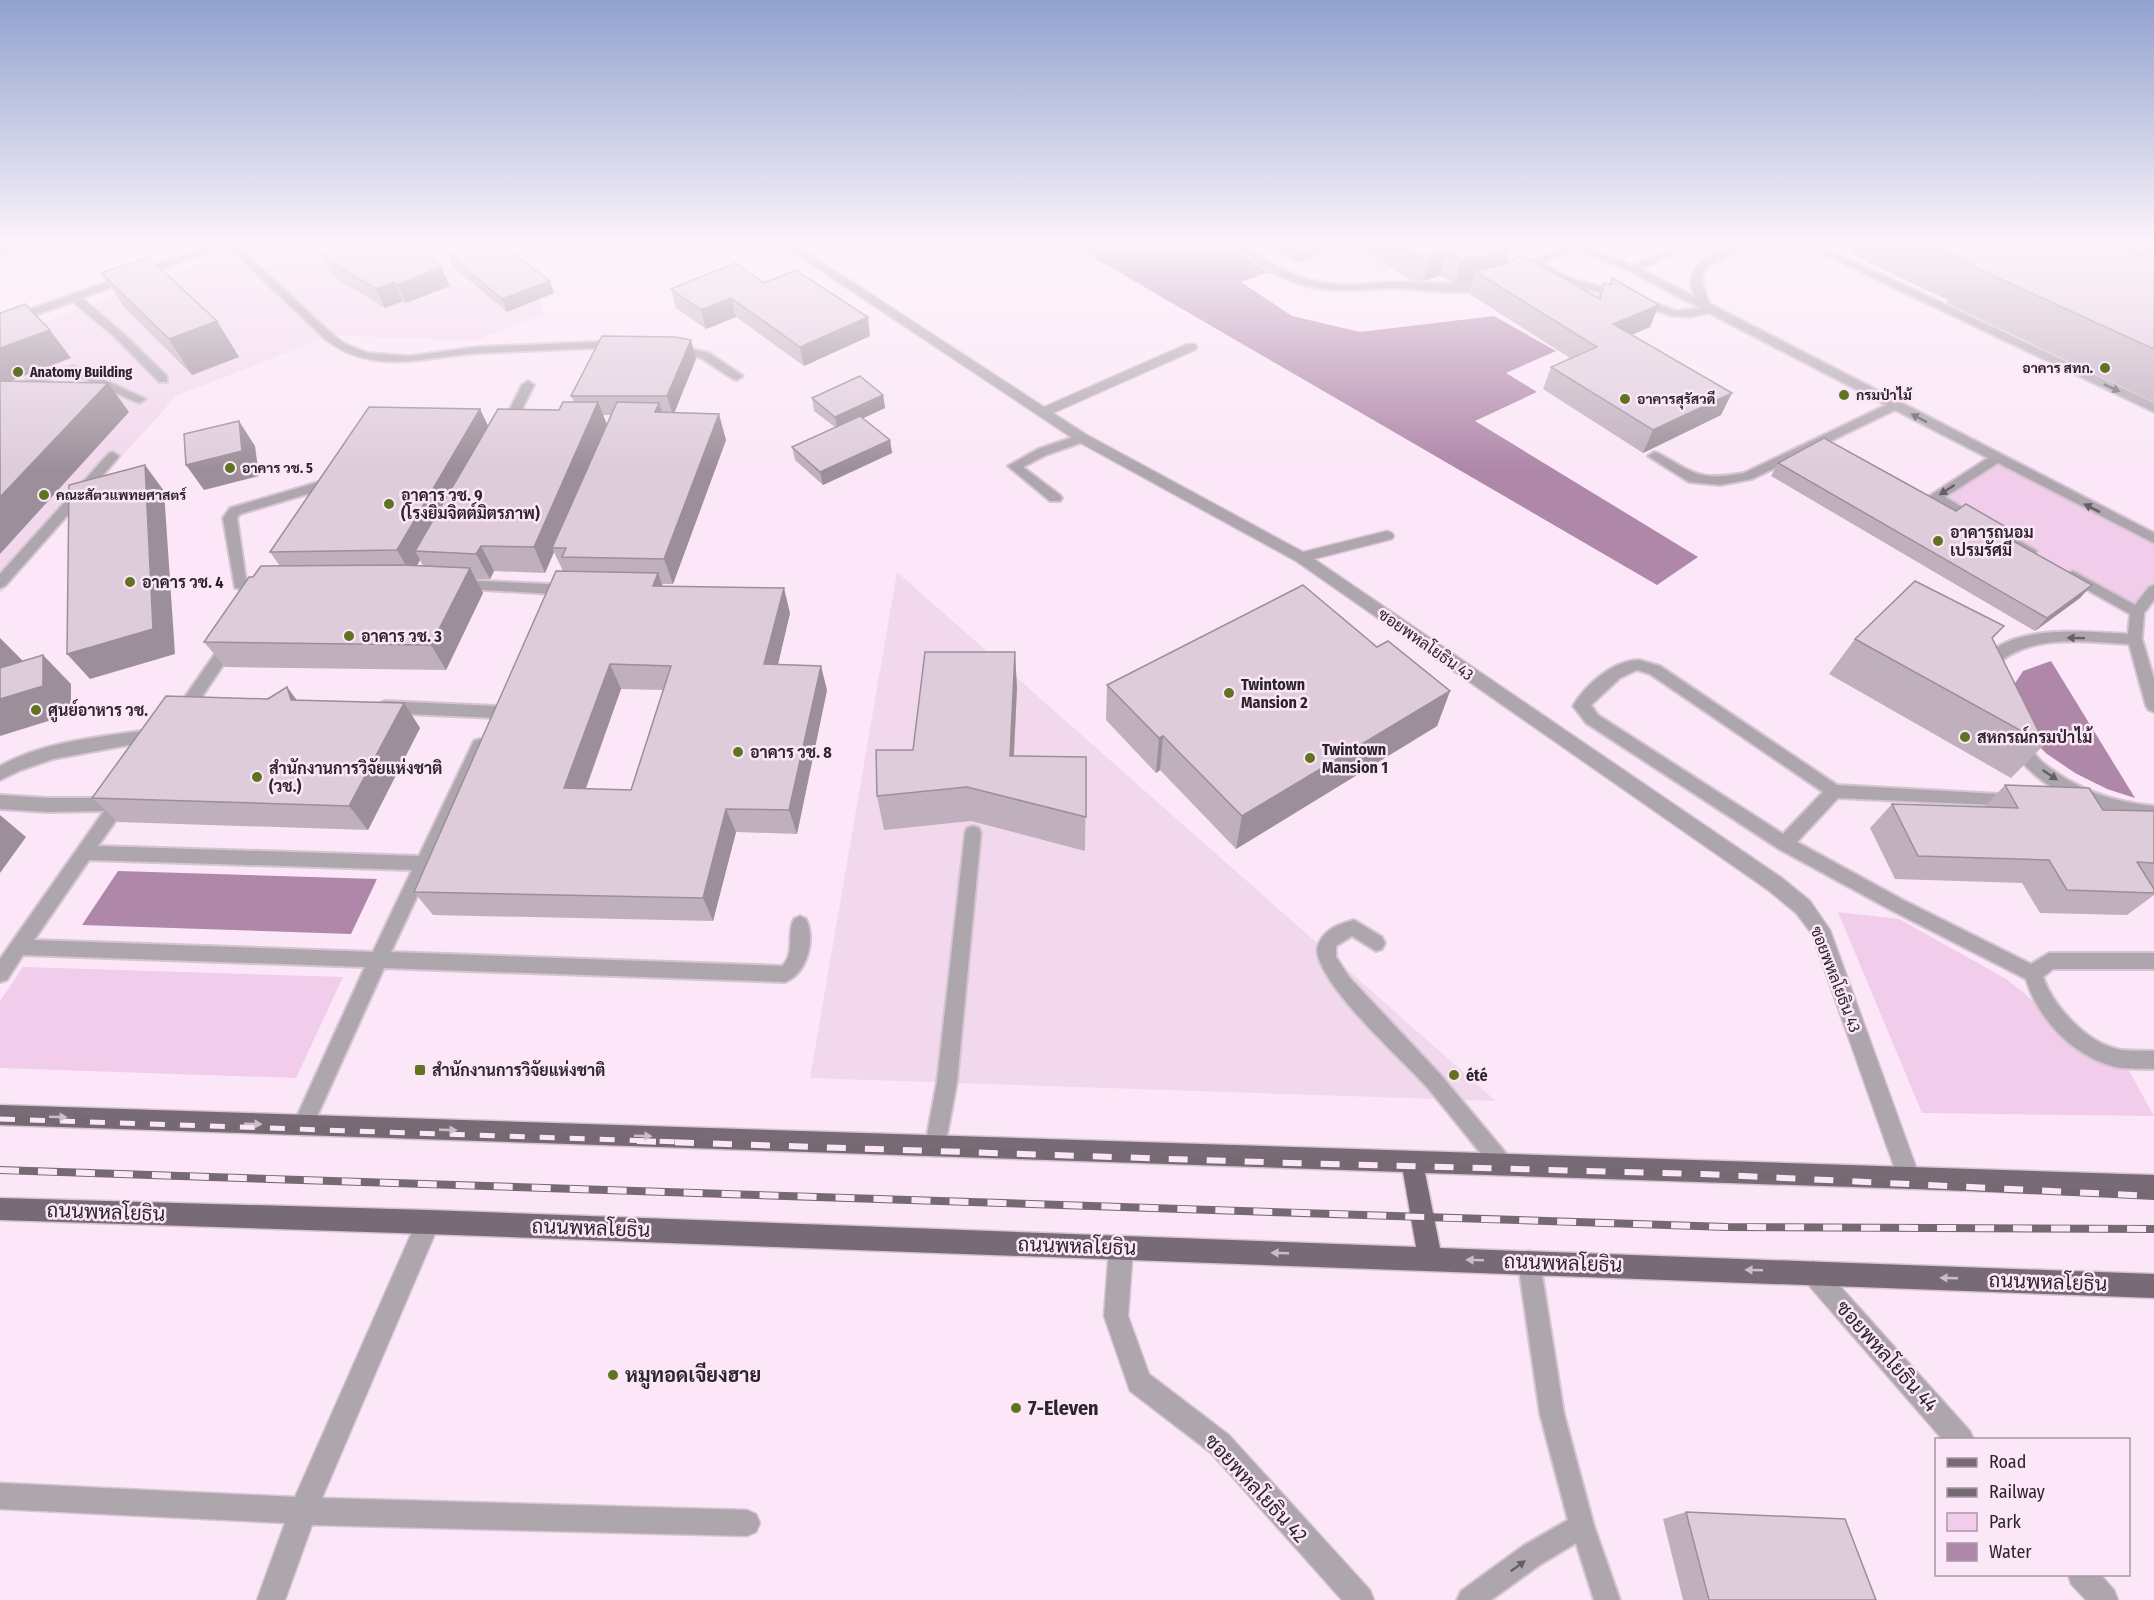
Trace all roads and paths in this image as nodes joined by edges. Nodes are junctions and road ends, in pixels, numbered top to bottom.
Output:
1 (102, 321) edge
2 (312, 321) edge
3 (903, 321) edge
4 (1733, 321) edge
5 (1970, 321) edge
6 (629, 343) edge
7 (666, 346) edge
8 (1191, 347) dead end
9 (737, 376) dead end
10 (163, 379) edge
11 (528, 385) dead end
12 (0, 394) edge
13 (140, 399) dead end
14 (1896, 405) junction
15 (2154, 408) edge
16 (1043, 413) junction
17 (1082, 438) junction
18 (499, 441) edge
19 (113, 456) dead end
20 (1654, 456) edge
21 (1997, 458) junction
22 (329, 498) edge
23 (1055, 498) dead end
24 (1387, 536) dead end
25 (2154, 539) edge
26 (1301, 557) junction
27 (558, 568) edge
28 (0, 583) edge
29 (441, 584) edge
30 (549, 589) junction
31 (584, 590) edge
32 (2154, 590) edge
33 (256, 605) edge
34 (540, 610) edge
35 (2137, 612) junction
36 (237, 633) edge
37 (2135, 639) junction
38 (1978, 677) edge
39 (192, 699) junction
40 (216, 700) edge
41 (368, 706) edge
42 (2154, 706) edge
43 (2007, 731) edge
44 (169, 732) junction
45 (157, 750) edge
46 (0, 774) edge
47 (131, 786) edge
48 (1834, 791) junction
49 (1994, 799) dead end
50 (0, 802) edge
51 (118, 804) junction
52 (2154, 813) edge
53 (973, 833) edge
54 (1785, 844) junction
55 (85, 853) junction
56 (424, 863) junction
57 (800, 924) dead end
58 (1376, 943) dead end
59 (18, 947) junction
60 (380, 959) junction
61 (2154, 961) edge
62 (0, 974) edge
63 (2033, 974) junction
64 (2154, 1060) edge
65 (0, 1115) edge
66 (303, 1125) junction
67 (934, 1146) junction
68 (1412, 1161) junction
69 (1503, 1165) junction
70 (1909, 1178) junction
71 (2154, 1186) edge
72 (0, 1209) edge
73 (428, 1222) junction
74 (1121, 1248) junction
75 (1430, 1258) junction
76 (1529, 1262) junction
77 (1813, 1272) junction
78 (2154, 1286) edge
79 (1959, 1438) edge
80 (0, 1496) edge
81 (303, 1511) junction
82 (747, 1523) dead end
83 (1582, 1526) junction
84 (2082, 1576) edge
85 (271, 1600) edge
86 (1360, 1600) edge
87 (1470, 1600) edge
88 (1606, 1600) edge
89 (2104, 1600) edge

1 - 10 lane
2 - 6 lane
3 - 16 street, ซอยพหลโยธิน 43
4 - 14 lane
5 -> 15 lane
7 - 9 lane
8 - 16 street
11 - 18 lane
12 - 13 lane
14 - 20 lane
21 -> 14 lane
16 - 17 street, ซอยพหลโยธิน 43
17 - 23 lane
17 - 26 street, ซอยพหลโยธิน 43
19 - 28 lane
25 -> 21 lane
21 -> 35 lane
22 - 33 lane
24 - 26 street
26 - 70 street, ซอยพหลโยธิน 43
27 - 30 lane
29 - 30 lane
30 - 31 lane
30 - 34 lane
32 - 35 lane
35 - 37 lane
36 - 39 lane
37 -> 38 lane
37 - 42 lane
39 - 40 lane
39 - 44 lane
41 - 56 lane
43 -> 52 lane
44 - 45 lane
44 - 46 lane
47 - 51 lane
48 - 49 lane
48 - 54 lane
48 - 54 lane
50 - 51 lane
51 - 55 lane
53 - 67 lane
54 - 63 lane
55 - 56 lane
55 - 59 lane
56 - 60 lane
57 - 60 lane
58 - 69 lane
59 - 60 lane
59 - 62 lane
60 - 66 lane
61 - 63 lane
63 - 64 lane
65 -> 66 main road
66 -> 67 main road
67 - 68 main road
68 - 69 main road
68 - 75 main road
69 - 70 main road
70 - 71 main road
72 - 73 main road, ถนนพหลโยธิน
73 - 74 main road, ถนนพหลโยธิน
73 - 81 street
75 -> 74 main road, ถนนพหลโยธิน
74 - 86 street, ซอยพหลโยธิน 42
76 -> 75 main road, ถนนพหลโยธิน
77 -> 76 main road, ถนนพหลโยธิน
76 - 83 lane
78 -> 77 main road, ถนนพหลโยธิน
77 - 79 street, ซอยพหลโยธิน 44
80 - 81 street
81 - 82 street
81 - 85 street
87 -> 83 lane
83 - 88 lane
84 - 89 street

